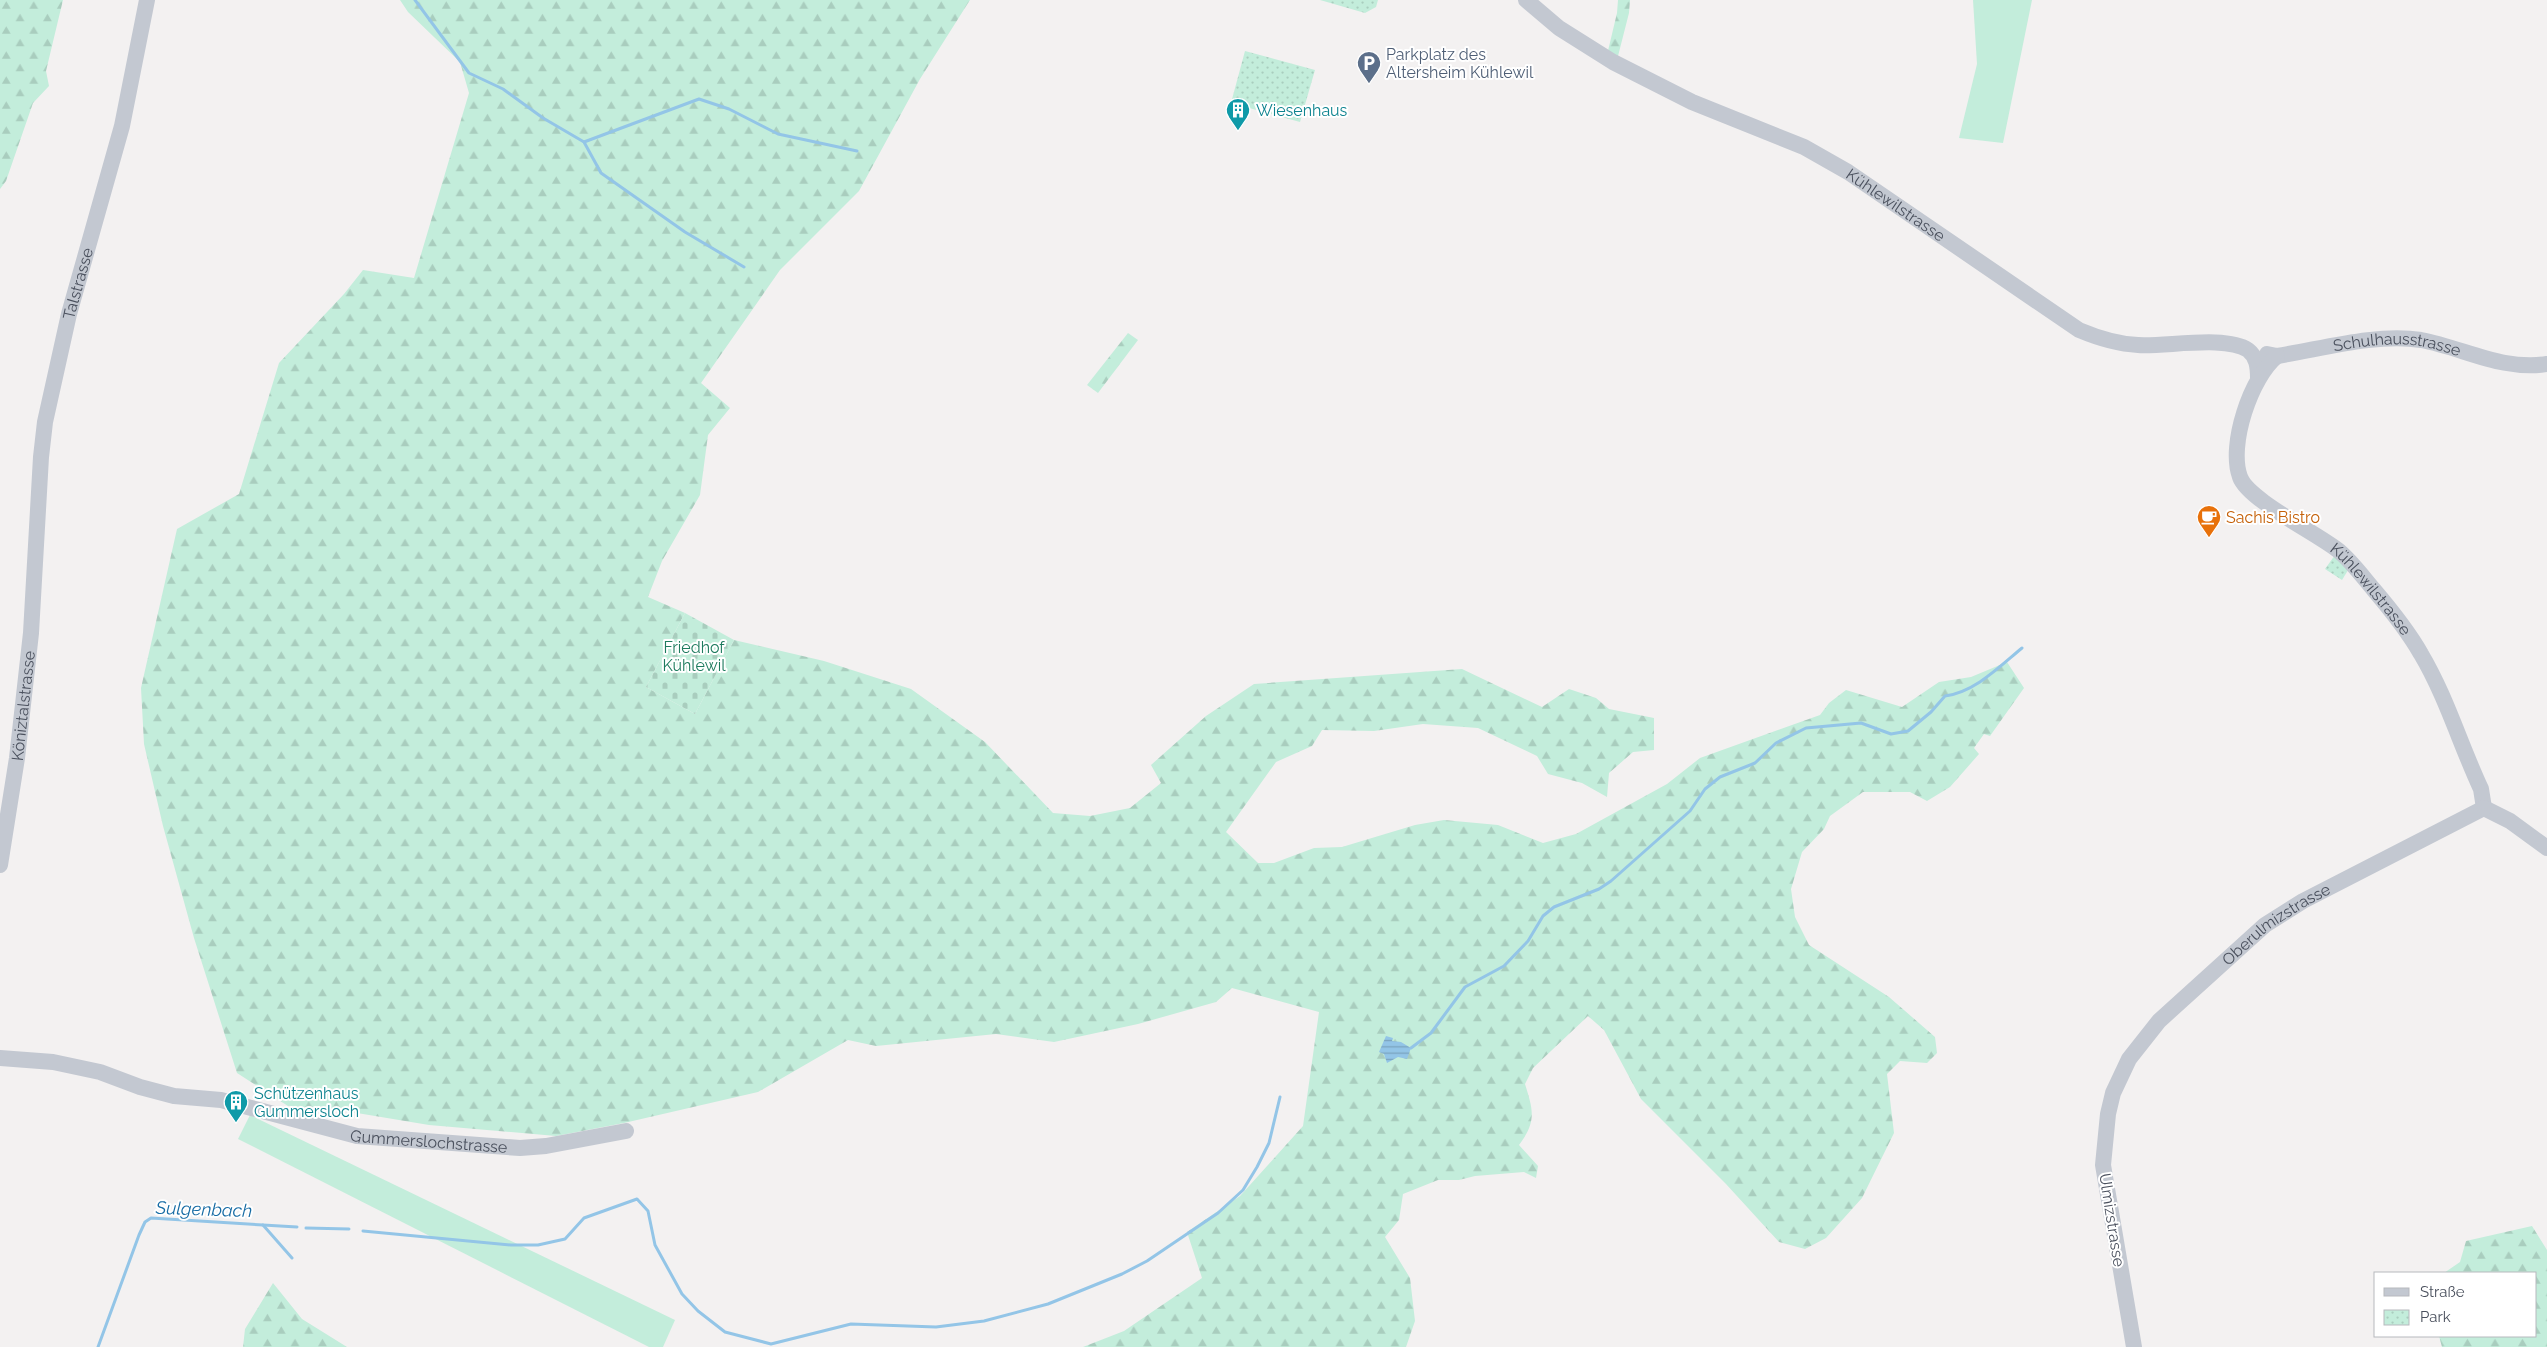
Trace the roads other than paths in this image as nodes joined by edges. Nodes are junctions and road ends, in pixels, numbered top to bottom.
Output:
1 (146, 0) edge
2 (1526, 0) edge
3 (2248, 350) junction
4 (2277, 356) junction
5 (2547, 364) edge
6 (2258, 378) junction
7 (35, 573) joint
8 (2484, 808) junction
9 (2547, 848) edge
10 (0, 865) edge
11 (0, 1058) edge
12 (2113, 1093) joint
13 (626, 1130) dead end
14 (2134, 1347) edge

1 - 7 street, Talstrasse
2 - 3 street, Kühlewilstrasse
3 - 4 street, Schulhausstrasse
3 - 6 street
4 - 5 street, Schulhausstrasse
4 - 6 street, Kühlewilstrasse
6 - 8 street, Kühlewilstrasse
7 - 10 street, Köniztalstrasse
8 - 9 street
8 - 12 street, Oberulmizstrasse
11 - 13 street, Gummerslochstrasse
12 - 14 street, Ulmizstrasse

